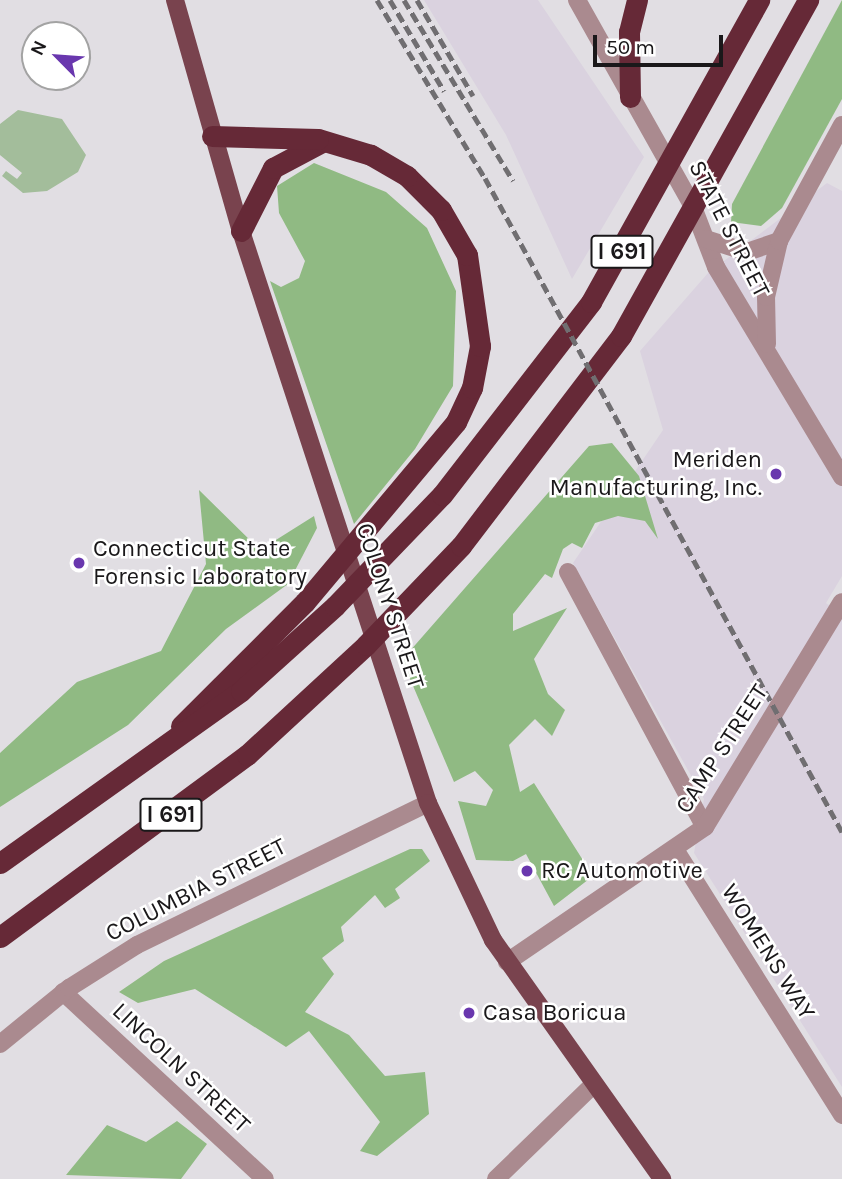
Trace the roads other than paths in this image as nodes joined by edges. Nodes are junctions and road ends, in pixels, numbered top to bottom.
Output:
1 (175, 0) edge
2 (577, 0) edge
3 (637, 0) edge
4 (759, 0) edge
5 (808, 0) edge
6 (630, 97) junction
7 (842, 125) edge
8 (212, 136) junction
9 (327, 141) junction
10 (241, 231) junction
11 (706, 239) junction
12 (779, 241) junction
13 (767, 344) junction
14 (842, 477) edge
15 (568, 572) dead end
16 (842, 603) edge
17 (836, 620) edge
18 (166, 748) junction
19 (428, 803) junction
20 (705, 827) junction
21 (676, 851) junction
22 (0, 863) edge
23 (0, 937) edge
24 (507, 962) junction
25 (63, 992) junction
26 (0, 1044) edge
27 (593, 1085) junction
28 (842, 1115) edge
29 (265, 1179) edge
30 (496, 1179) edge
31 (662, 1179) edge

1 - 8 main road, COLONY STREET
2 - 6 street, STATE STREET
3 - 6 highway
4 - 18 highway, I 691
5 - 23 highway, I 691
6 - 11 street, STATE STREET
7 - 12 street
8 - 9 highway
8 - 10 main road, COLONY STREET
9 - 10 highway
9 - 18 highway
10 - 19 main road, COLONY STREET
11 - 12 street
11 - 13 street, STATE STREET
12 - 13 street
13 - 14 street, STATE STREET
15 - 20 street
16 - 17 street, CAMP STREET
17 - 20 street, CAMP STREET
18 - 22 highway, I 691
19 - 24 main road, COLONY STREET
19 - 25 street, COLUMBIA STREET
20 - 21 street, CAMP STREET
21 - 24 street, CAMP STREET
21 - 28 street, WOMENS WAY
24 - 27 main road, COLONY STREET
25 - 26 street, COLUMBIA STREET
25 - 29 street, LINCOLN STREET
27 - 30 street
27 - 31 main road, COLONY STREET

